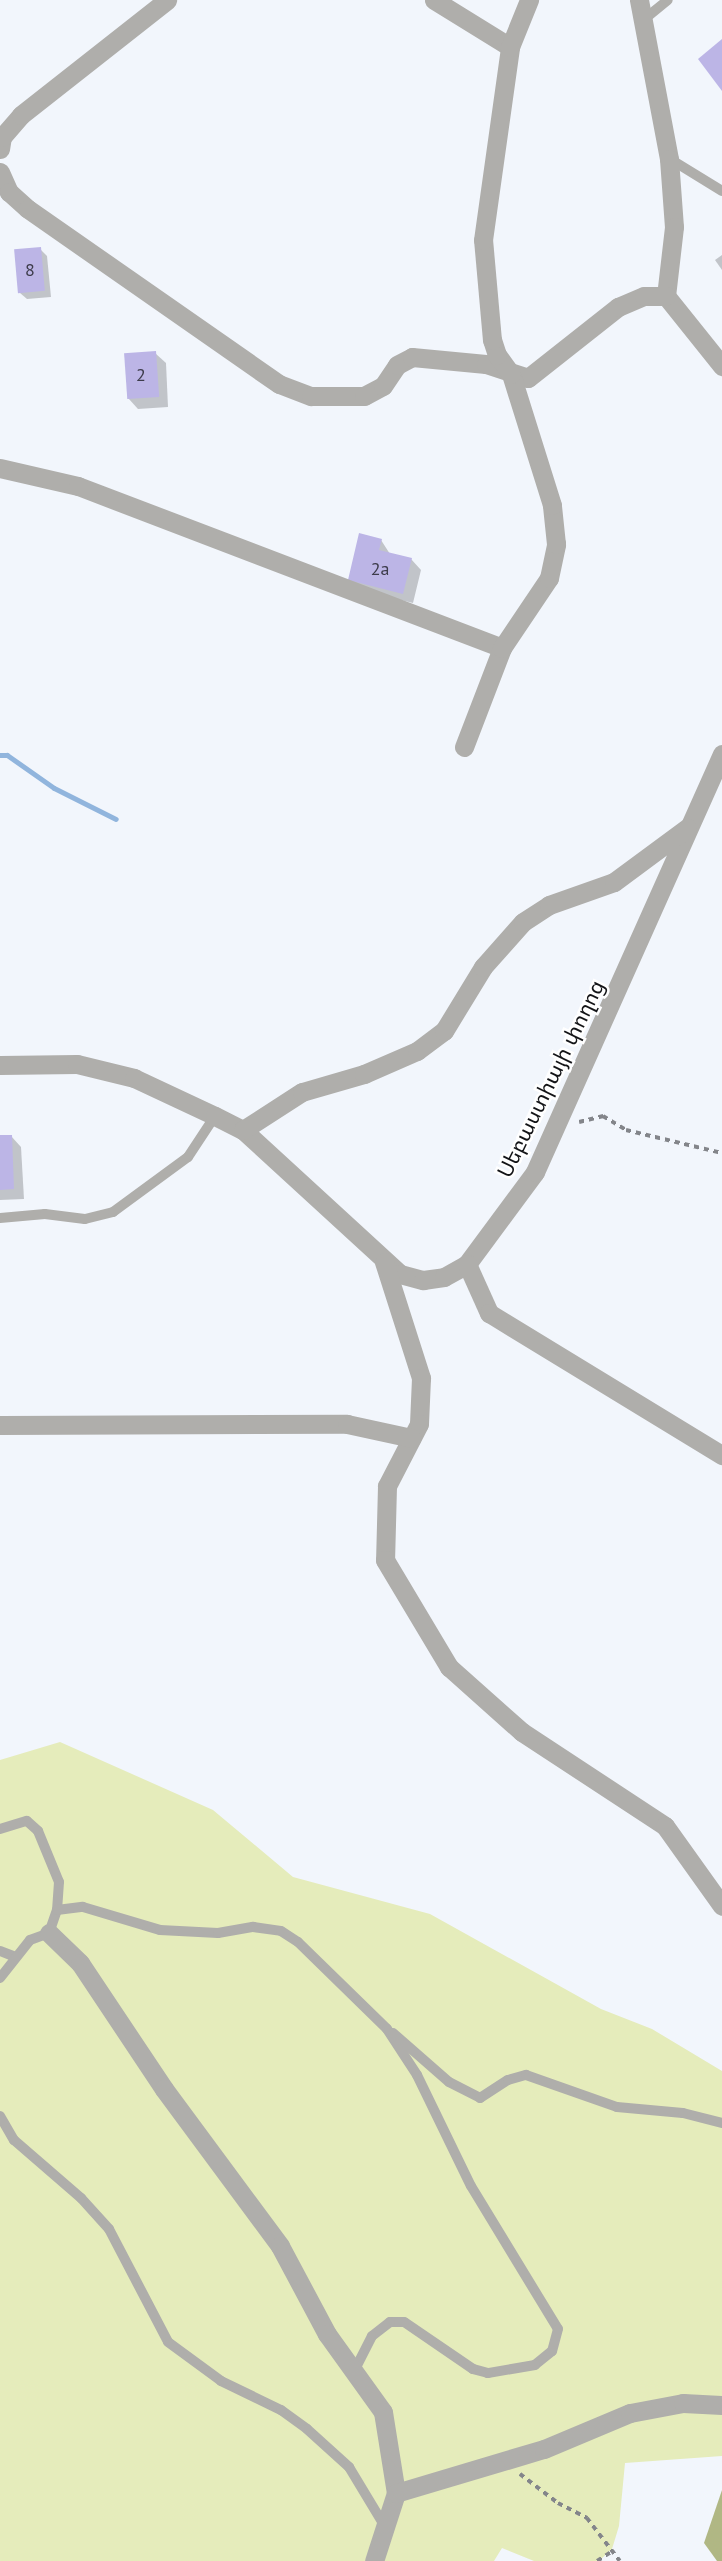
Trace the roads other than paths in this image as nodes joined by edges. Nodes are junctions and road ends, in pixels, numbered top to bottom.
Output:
1 (167, 0) edge
2 (434, 0) edge
3 (529, 0) edge
4 (639, 0) edge
5 (668, 0) edge
6 (642, 21) junction
7 (510, 47) junction
8 (0, 149) edge
9 (670, 159) junction
10 (0, 172) edge
11 (722, 191) edge
12 (666, 296) junction
13 (722, 366) edge
14 (511, 374) junction
15 (0, 468) edge
16 (502, 648) junction
17 (464, 747) dead end
18 (722, 754) edge
19 (693, 823) junction
20 (0, 1065) edge
21 (215, 1116) junction
22 (243, 1130) junction
23 (0, 1218) edge
24 (384, 1262) junction
25 (467, 1264) junction
26 (0, 1424) edge
27 (412, 1438) junction
28 (722, 1455) edge
29 (0, 1829) edge
30 (722, 1906) edge
31 (57, 1910) junction
32 (50, 1933) junction
33 (0, 1951) edge
34 (13, 1956) junction
35 (0, 1978) edge
36 (387, 2029) junction
37 (0, 2116) edge
38 (722, 2123) edge
39 (355, 2369) junction
40 (722, 2405) edge
41 (396, 2493) junction
42 (384, 2525) junction
43 (374, 2561) edge

1 - 8 street
2 - 7 street
3 - 7 street
4 - 6 street
5 - 6 lane
6 - 9 street
7 - 14 street
9 - 11 lane
9 - 12 street
10 - 14 street
12 - 13 street
12 - 14 street
14 - 16 street
15 - 16 street
16 - 17 street
18 - 19 street, Սեբաստիայի փողոց
19 - 22 street
19 - 25 street, Սեբաստիայի փողոց
20 - 21 street, Սեբաստիայի փողոց
21 - 22 street, Սեբաստիայի փողոց
21 - 23 lane
22 - 24 street, Սեբաստիայի փողոց
24 - 25 street, Սեբաստիայի փողոց
24 - 27 street
25 - 28 street
26 - 27 street
27 - 30 street
29 - 31 lane
31 - 32 lane
31 - 36 lane
32 - 34 lane
32 - 39 street
33 - 34 lane
34 - 35 lane
36 - 38 lane
36 - 39 lane
37 - 42 lane
39 - 41 street
40 - 41 street
41 - 42 street
42 - 43 street

